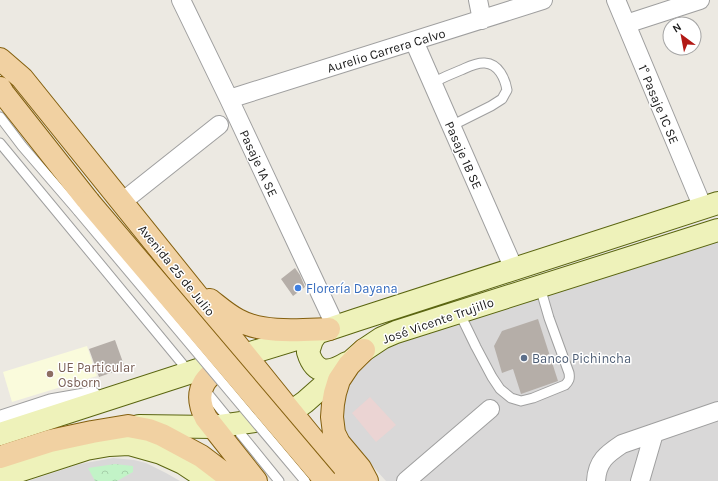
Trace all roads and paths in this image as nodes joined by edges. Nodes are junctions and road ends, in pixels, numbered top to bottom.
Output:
1 (181, 0) edge
2 (478, 0) edge
3 (543, 0) edge
4 (616, 0) edge
5 (700, 0) edge
6 (482, 20) junction
7 (626, 24) junction
8 (414, 41) junction
9 (0, 59) edge
10 (432, 82) junction
11 (0, 88) edge
12 (229, 99) junction
13 (0, 117) edge
14 (219, 125) dead end
15 (451, 126) junction
16 (0, 143) edge
17 (122, 202) junction
18 (710, 206) edge
19 (84, 207) junction
20 (718, 230) edge
21 (514, 269) junction
22 (185, 281) junction
23 (540, 287) junction
24 (459, 312) junction
25 (328, 330) junction
26 (357, 356) junction
27 (241, 357) junction
28 (196, 380) junction
29 (490, 409) dead end
30 (718, 411) edge
31 (291, 412) junction
32 (128, 426) junction
33 (223, 426) junction
34 (2, 428) edge
35 (654, 433) junction
36 (177, 443) junction
37 (0, 457) edge
38 (0, 477) edge
39 (208, 481) edge
40 (218, 481) edge
41 (234, 481) edge
42 (256, 481) edge
43 (279, 481) edge
44 (305, 481) edge
45 (326, 481) edge
46 (354, 481) edge
47 (367, 481) edge
48 (406, 481) edge
49 (596, 481) edge
50 (640, 481) edge

1 - 12 street, Pasaje 1A SE
2 - 6 street
3 - 6 street, Aurelio Carrera Calvo
4 - 7 street, 1° Pasaje 1C SE
5 - 7 street
6 - 8 street, Aurelio Carrera Calvo
7 - 18 street, 1° Pasaje 1C SE
8 - 10 street, Pasaje 1B SE
8 - 12 street, Aurelio Carrera Calvo
9 - 17 main road, Avenida 25 de Julio
10 - 15 street, Pasaje 1B SE
10 - 15 lane
11 - 19 main road, Avenida 25 de Julio
12 - 25 street, Pasaje 1A SE
13 - 19 lane, Avenida 25 de Julio
14 - 17 street
15 - 21 street, Pasaje 1B SE
16 - 28 lane
17 - 22 main road, Avenida 25 de Julio
18 - 21 main road, José Vicente Trujillo
19 - 44 lane, Avenida 25 de Julio, bridge
19 - 45 main road, Avenida 25 de Julio, bridge
20 - 23 main road, José Vicente Trujillo
21 - 25 main road, José Vicente Trujillo
22 - 25 main road
22 - 27 main road, Avenida 25 de Julio
23 - 24 main road, José Vicente Trujillo
23 - 24 lane
24 - 26 main road, José Vicente Trujillo
25 - 26 main road
25 - 27 main road, José Vicente Trujillo
26 - 31 main road, José Vicente Trujillo
26 - 47 main road
27 - 28 main road
27 - 31 main road, Avenida 25 de Julio
28 - 33 main road
28 - 34 main road
29 - 48 street
30 - 35 street
31 - 33 main road, José Vicente Trujillo
31 - 46 main road, Avenida 25 de Julio
32 - 33 main road, José Vicente Trujillo
32 - 36 main road
32 - 37 main road
33 - 42 main road
33 - 43 lane
35 - 49 street
35 - 50 street
36 - 40 main road
36 - 41 main road
38 - 39 main road

